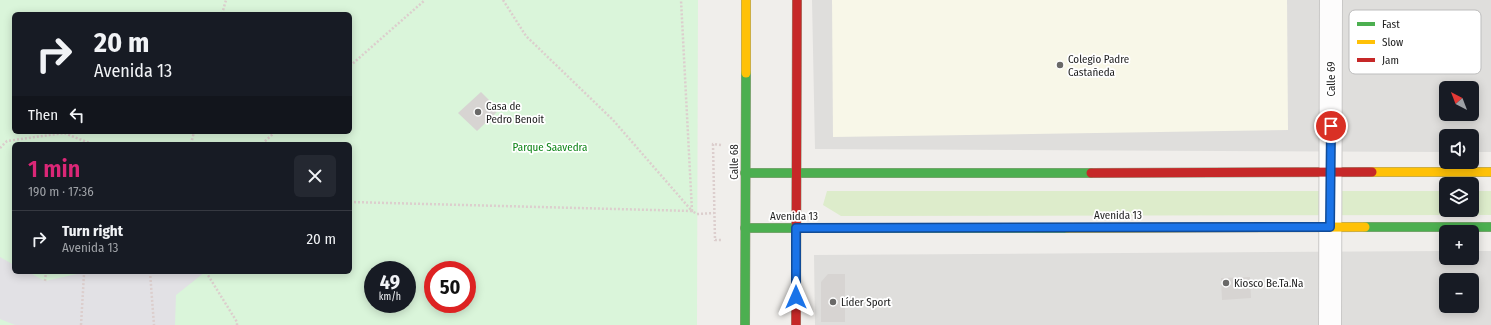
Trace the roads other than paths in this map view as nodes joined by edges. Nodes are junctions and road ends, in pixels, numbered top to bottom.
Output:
1 (746, 0) edge
2 (797, 0) edge
3 (1331, 0) edge
4 (1491, 172) edge
5 (796, 173) junction
6 (1330, 173) junction
7 (746, 174) junction
8 (1330, 227) junction
9 (1491, 227) edge
10 (745, 228) junction
11 (796, 228) junction
12 (744, 325) edge
13 (796, 325) edge
14 (1330, 325) edge

1 - 7 main road, Calle 68
2 - 5 main road
3 - 6 street, Calle 69
4 - 6 main road
5 - 6 main road
5 - 7 main road
5 - 11 main road
6 - 8 street, Calle 69
7 - 10 main road, Calle 68
8 - 9 main road, Avenida 13
8 - 11 main road, Avenida 13
8 - 14 street, Calle 69
10 - 11 main road, Avenida 13
10 - 12 main road, Calle 68
11 - 13 main road

